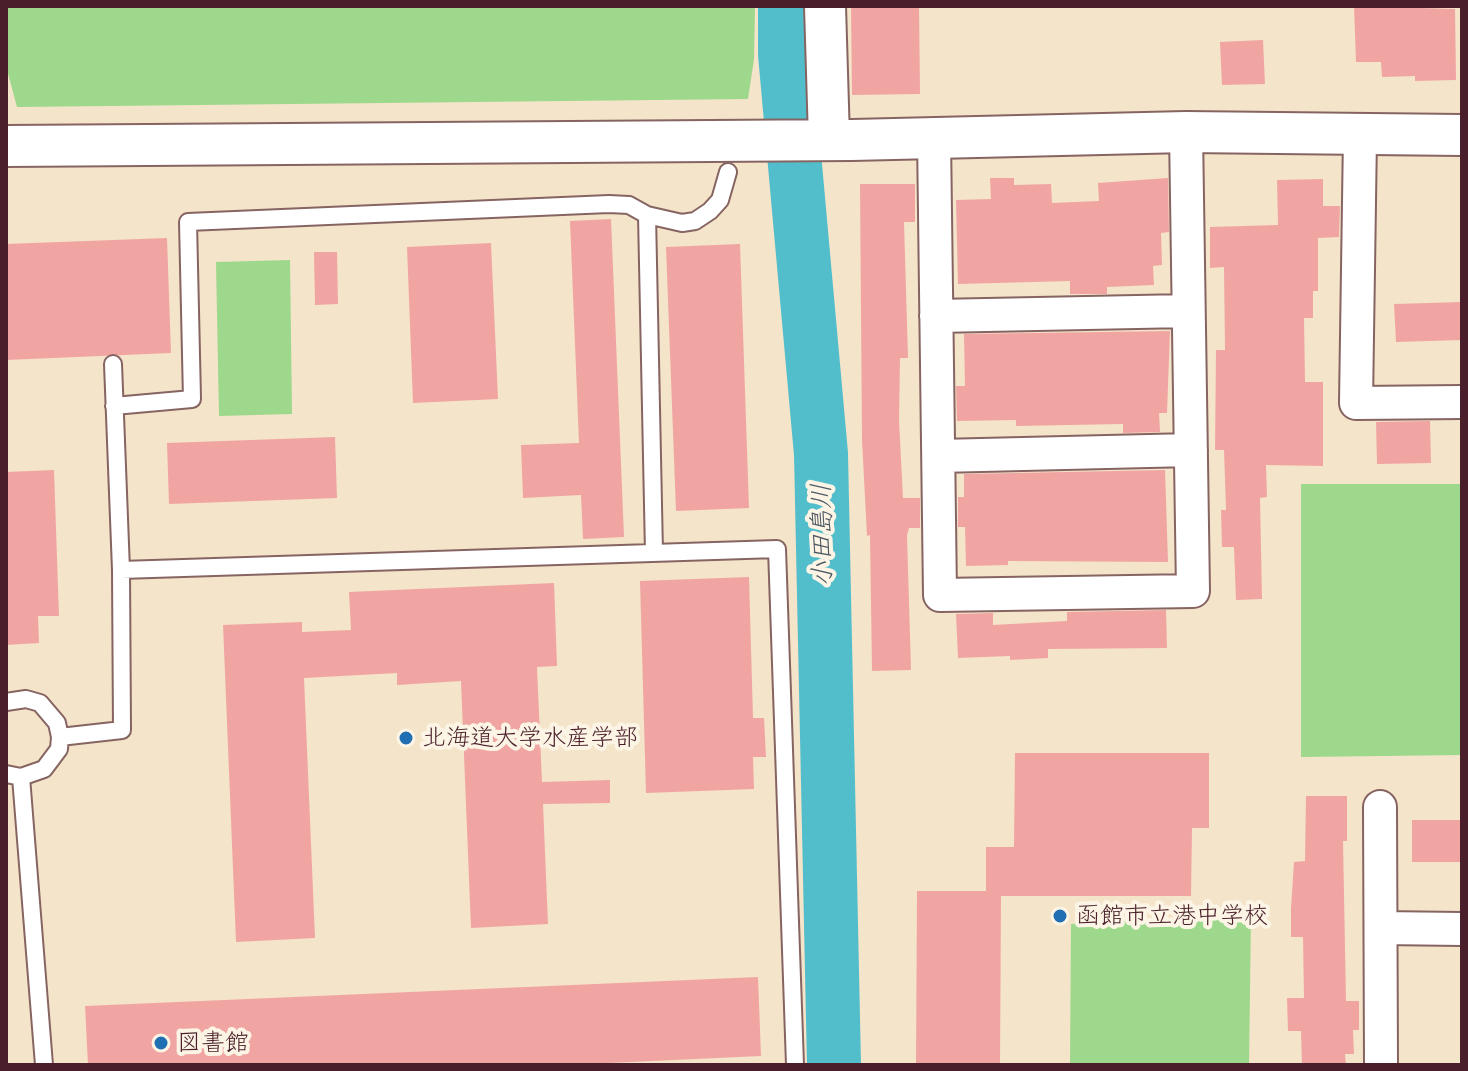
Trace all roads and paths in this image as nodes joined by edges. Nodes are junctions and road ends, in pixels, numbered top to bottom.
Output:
1 (825, 6) edge
2 (1186, 132) junction
3 (1360, 135) junction
4 (1462, 135) edge
5 (934, 137) junction
6 (829, 139) junction
7 (6, 146) edge
8 (728, 172) dead end
9 (647, 215) junction
10 (1187, 311) junction
11 (936, 316) junction
12 (113, 364) dead end
13 (1462, 402) edge
14 (114, 406) junction
15 (1191, 450) junction
16 (939, 456) junction
17 (654, 553) junction
18 (121, 570) junction
19 (6, 702) edge
20 (60, 737) junction
21 (14, 776) edge
22 (1380, 807) dead end
23 (1381, 928) junction
24 (1462, 929) edge
25 (44, 1065) edge
26 (795, 1065) edge
27 (1381, 1065) edge

1 - 6 street
2 - 3 street
2 - 5 street
2 - 10 street
3 - 4 street
3 - 13 street
5 - 6 street
5 - 11 street
6 - 7 street
8 - 9 lane
9 - 14 lane
9 - 17 lane
10 - 11 street
10 - 15 street
11 - 16 street
12 - 14 lane
14 - 18 lane
15 - 16 street
15 - 16 street
17 - 18 lane
17 - 26 lane
18 - 20 lane
19 - 20 lane
20 - 21 lane
21 - 25 lane
22 - 23 street
23 - 24 street
23 - 27 street

